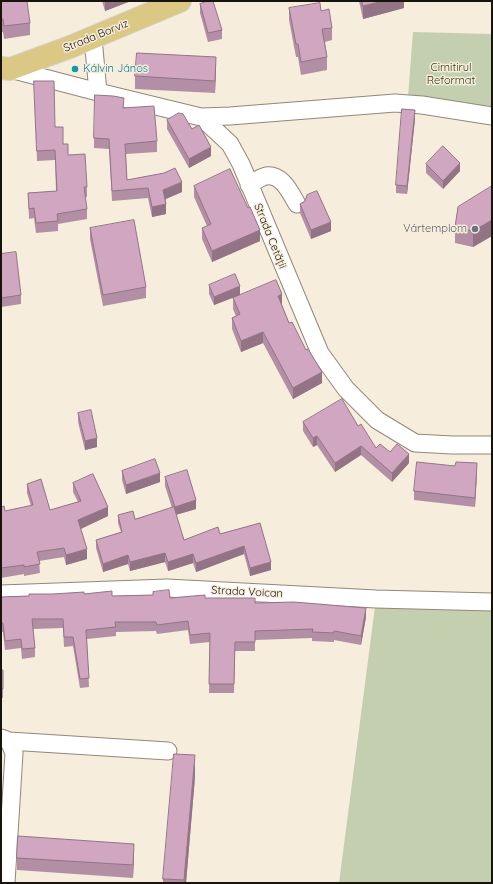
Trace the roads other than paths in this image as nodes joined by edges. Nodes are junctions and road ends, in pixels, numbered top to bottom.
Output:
1 (180, 1) edge
2 (93, 38) junction
3 (6, 69) edge
4 (98, 92) junction
5 (492, 116) edge
6 (201, 117) junction
7 (249, 185) junction
8 (296, 204) dead end
9 (492, 445) edge
10 (1, 594) edge
11 (492, 602) edge
12 (5, 739) edge
13 (168, 751) dead end
14 (6, 883) edge

1 - 2 main road, Strada Borviz
2 - 3 main road, Strada Borviz
2 - 4 street
3 - 4 street, Strada Cetății
4 - 6 street, Strada Cetății
5 - 6 street
6 - 7 street, Strada Cetății
7 - 8 street
7 - 9 street, Strada Cetății
10 - 11 street, Strada Voican
12 - 13 street
12 - 14 street

